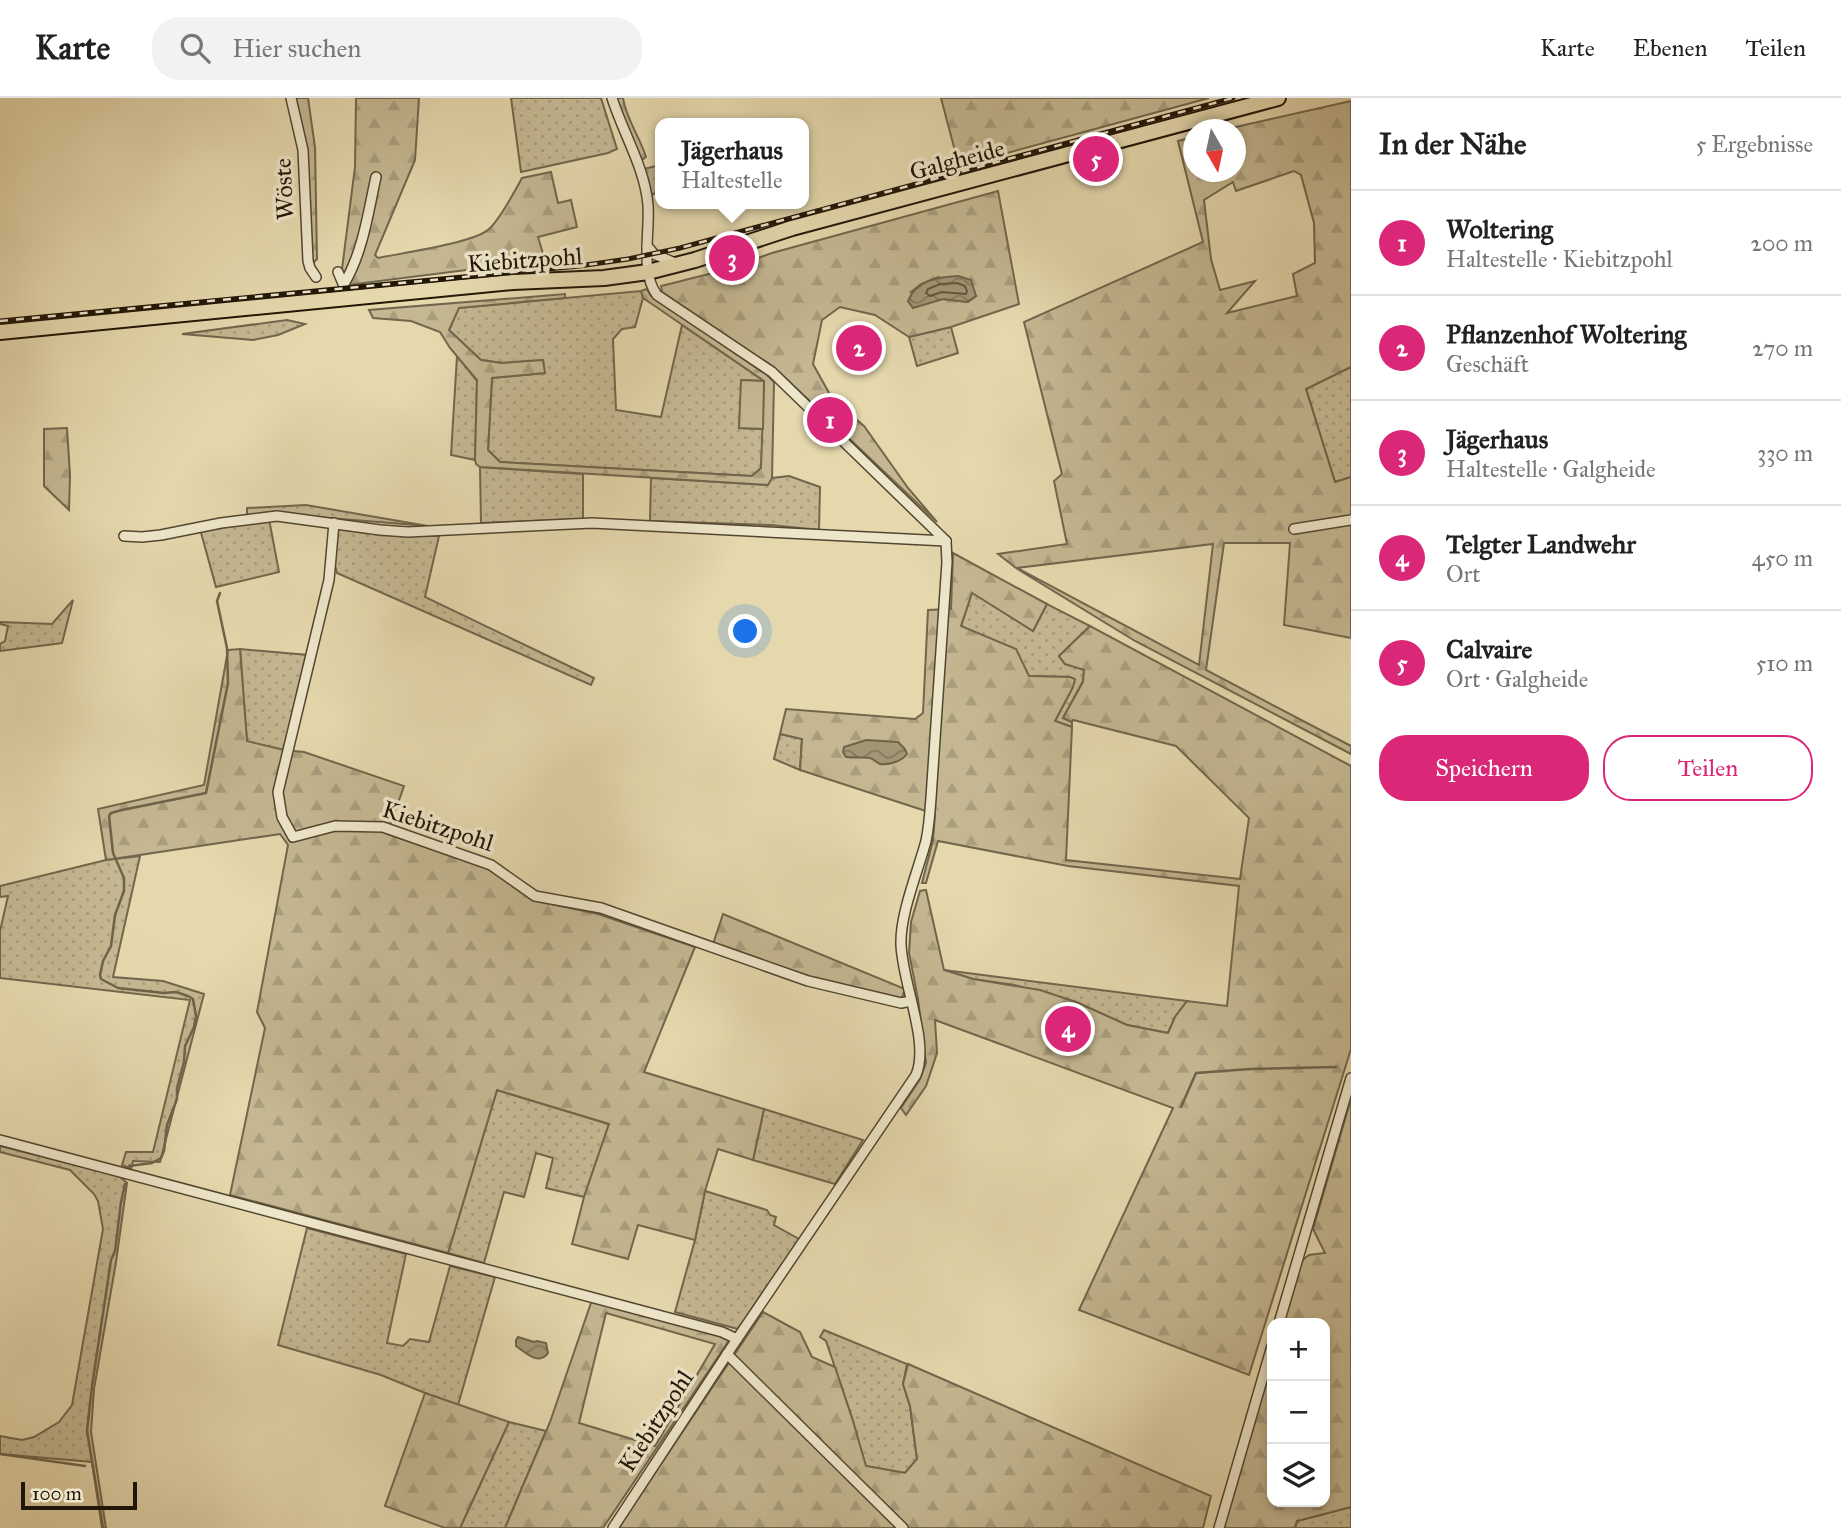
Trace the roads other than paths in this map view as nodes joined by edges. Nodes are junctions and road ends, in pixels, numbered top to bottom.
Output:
1 (290, 98) edge
2 (612, 98) edge
3 (1278, 98) edge
4 (376, 177) dead end
5 (647, 246) junction
6 (678, 265) junction
7 (338, 272) dead end
8 (648, 272) junction
9 (316, 277) dead end
10 (345, 291) junction
11 (0, 332) edge
12 (1351, 520) edge
13 (334, 523) junction
14 (1294, 529) dead end
15 (124, 536) dead end
16 (946, 541) junction
17 (911, 1001) junction
18 (1351, 1078) edge
19 (0, 1140) edge
20 (1280, 1318) edge
21 (737, 1339) junction
22 (727, 1354) junction
23 (1267, 1363) edge
24 (613, 1528) edge
25 (903, 1528) edge
26 (1219, 1528) edge

1 - 9 street, Wöste
2 - 5 street
3 - 6 main road, Galgheide
4 - 10 street
5 - 6 street
5 - 8 street
6 - 8 main road, Galgheide
7 - 10 street
8 - 10 main road, Kiebitzpohl
8 - 16 street
10 - 11 main road, Kiebitzpohl
12 - 14 street
13 - 15 street
13 - 16 street
13 - 17 street, Kiebitzpohl
16 - 17 street, Kiebitzpohl
17 - 21 street, Kiebitzpohl
18 - 20 street
19 - 21 street
21 - 22 street, Kiebitzpohl
22 - 24 street, Kiebitzpohl
22 - 25 street
23 - 26 street

